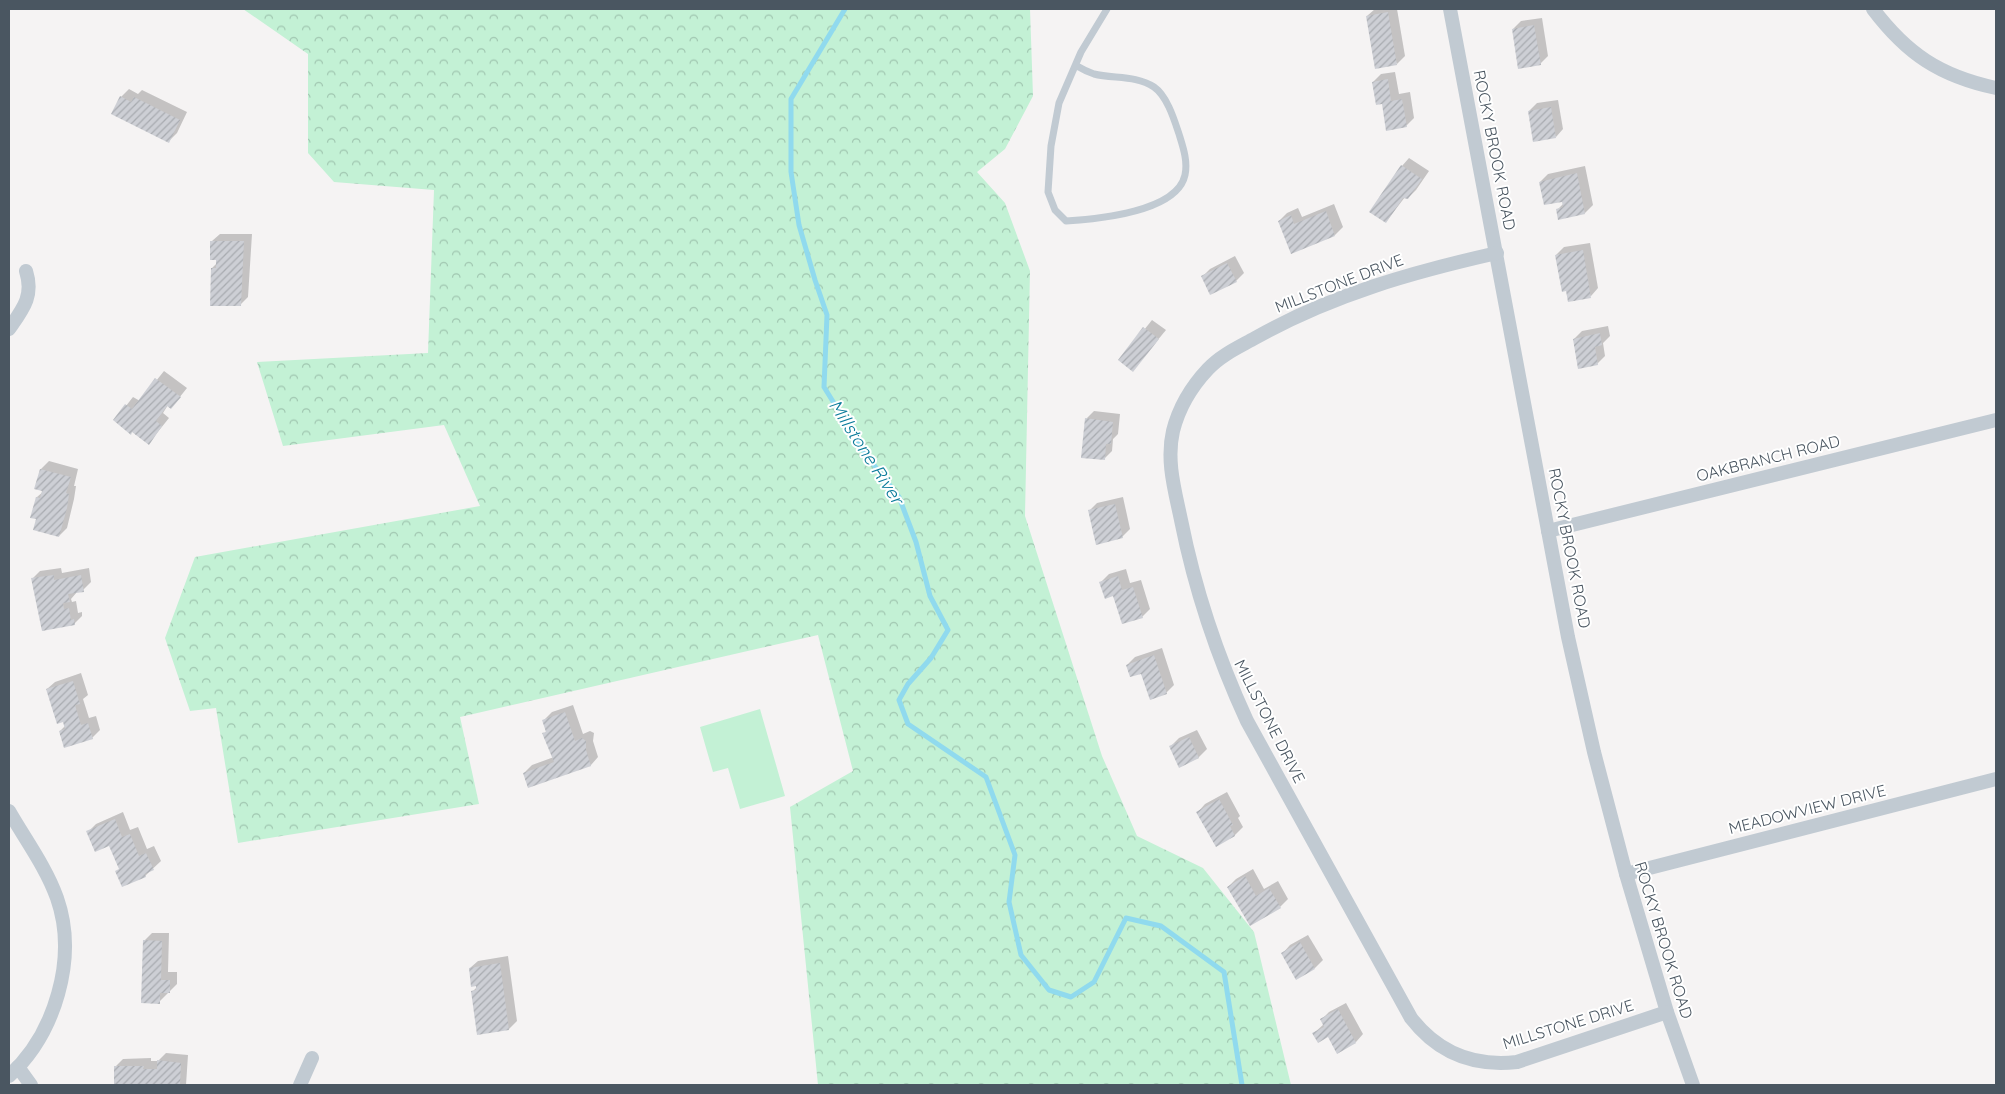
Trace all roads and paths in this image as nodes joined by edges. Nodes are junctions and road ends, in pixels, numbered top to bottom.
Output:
1 (1107, 9) edge
2 (1450, 9) edge
3 (1873, 9) edge
4 (1077, 66) junction
5 (1996, 88) edge
6 (1497, 253) junction
7 (26, 270) dead end
8 (9, 329) edge
9 (1996, 420) edge
10 (1548, 531) junction
11 (1996, 779) edge
12 (9, 811) edge
13 (1626, 874) junction
14 (1667, 1012) junction
15 (312, 1058) dead end
16 (14, 1072) edge
17 (31, 1085) edge
18 (300, 1085) edge
19 (1693, 1085) edge

1 - 4 lane
2 - 6 street, ROCKY BROOK ROAD
3 - 5 street
4 - 4 lane
6 - 10 street, ROCKY BROOK ROAD
6 - 14 street, MILLSTONE DRIVE
7 - 8 street
9 - 10 street, OAKBRANCH ROAD
10 - 13 street, ROCKY BROOK ROAD
11 - 13 street, MEADOWVIEW DRIVE
12 - 16 street
13 - 14 street, ROCKY BROOK ROAD
14 - 19 street, ROCKY BROOK ROAD
15 - 18 street
16 - 17 street

